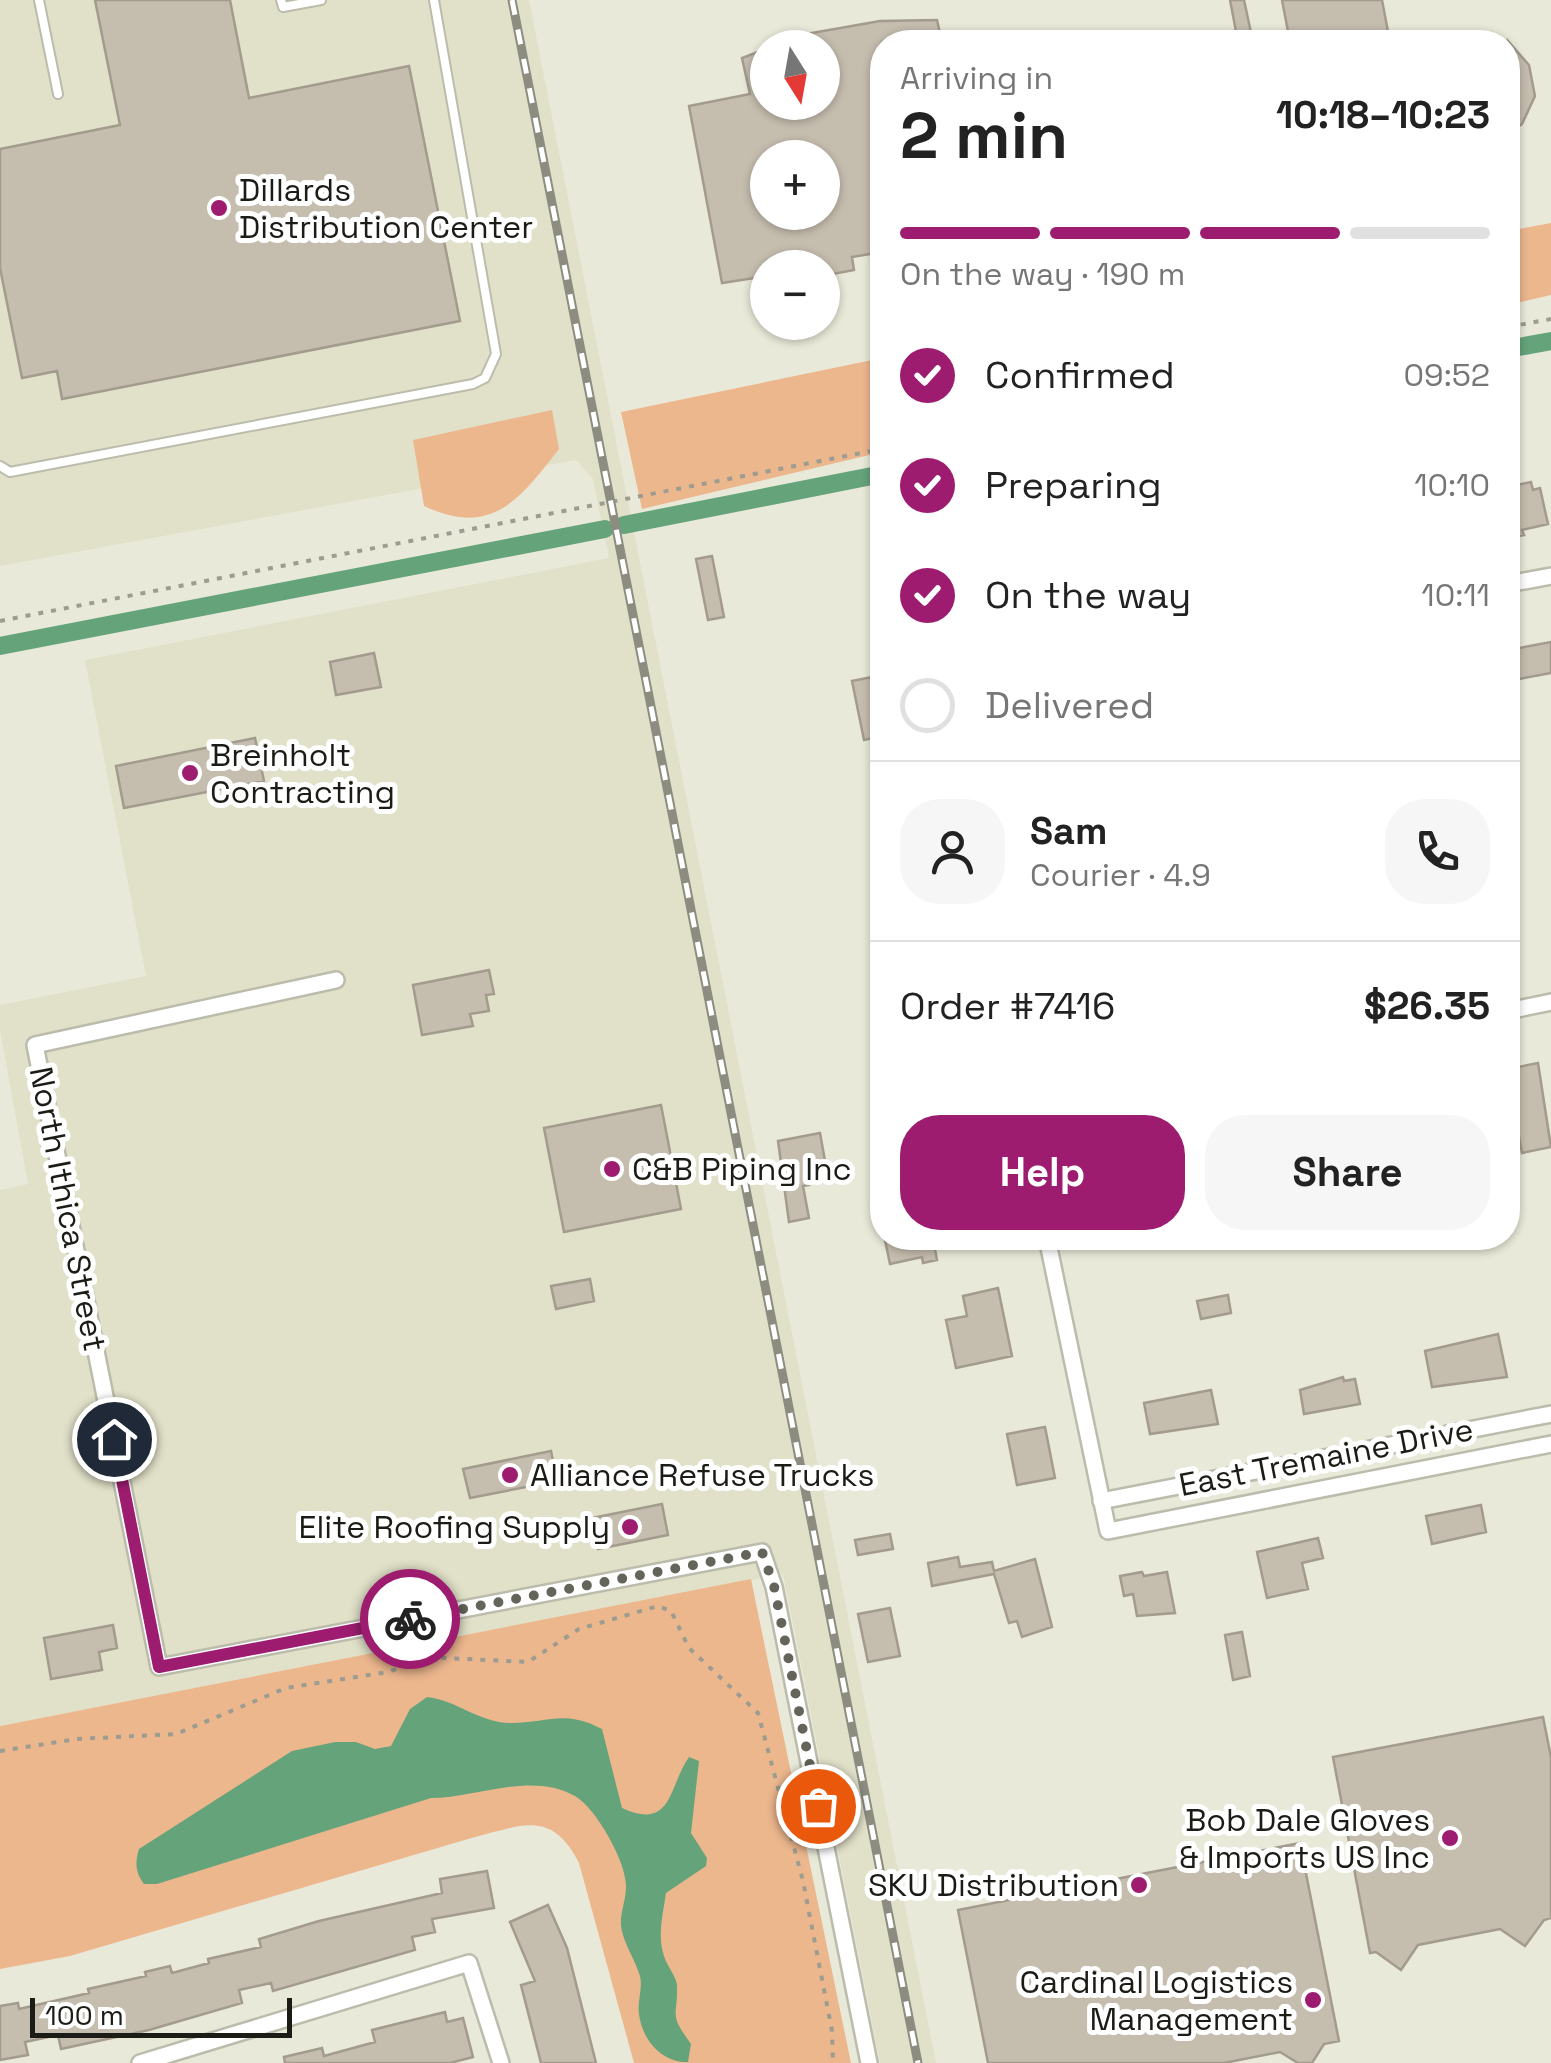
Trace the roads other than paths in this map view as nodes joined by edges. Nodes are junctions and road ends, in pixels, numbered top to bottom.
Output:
1 (39, 0) edge
2 (281, 0) edge
3 (321, 0) edge
4 (434, 0) edge
5 (58, 94) dead end
6 (0, 466) edge
7 (1551, 576) edge
8 (1520, 582) edge
9 (336, 980) dead end
10 (1551, 1002) edge
11 (1520, 1008) edge
12 (1050, 1250) edge
13 (1551, 1414) edge
14 (1531, 1418) junction
15 (1544, 1445) edge
16 (1102, 1501) junction
17 (140, 2063) edge
18 (501, 2063) edge
19 (869, 2063) edge

1 - 5 lane
2 - 3 lane
4 - 6 lane
7 - 8 street
9 - 19 street, North Ithica Street
10 - 11 street
12 - 16 street
13 - 14 street, East Tremaine Drive
14 - 15 street
14 - 16 street, East Tremaine Drive
15 - 16 street, East Tremaine Drive
17 - 18 street

